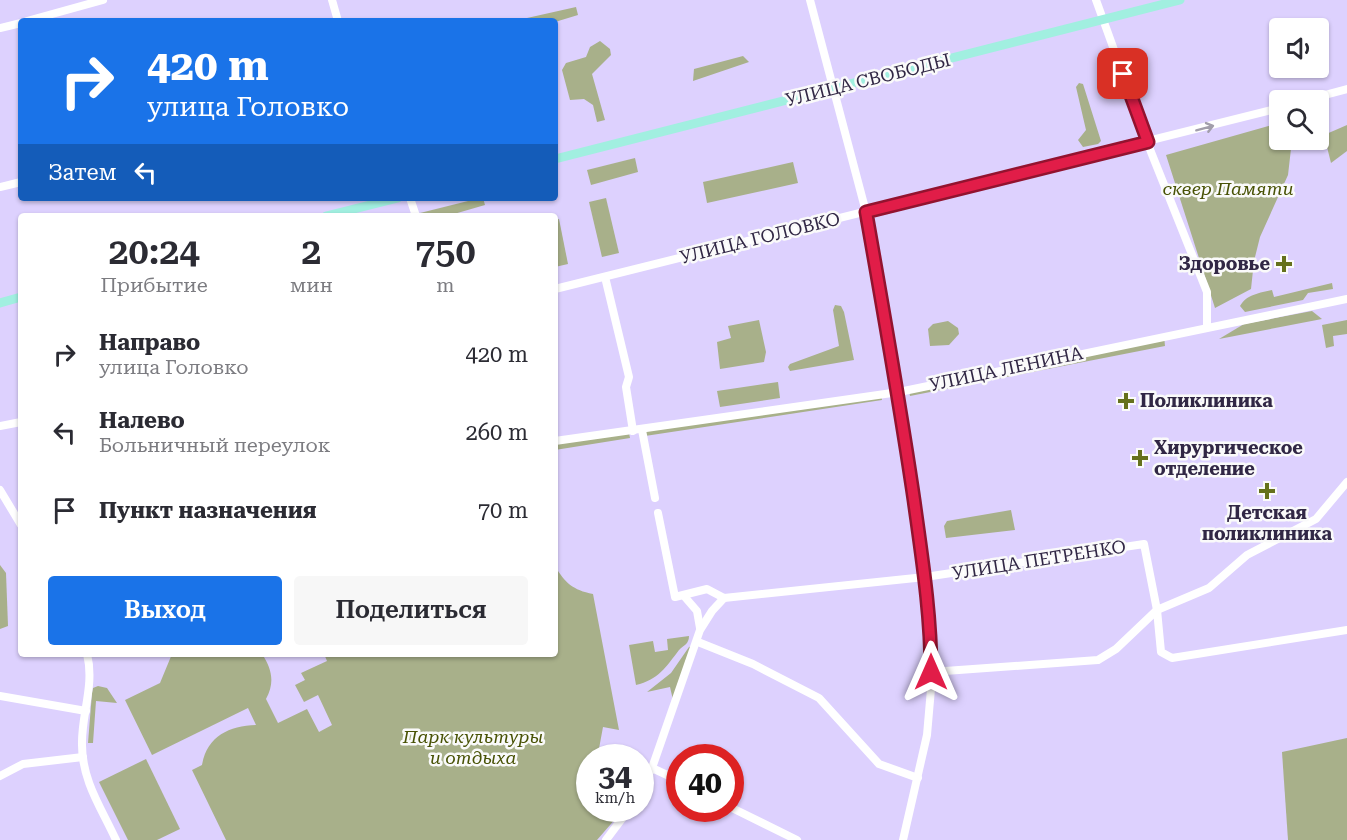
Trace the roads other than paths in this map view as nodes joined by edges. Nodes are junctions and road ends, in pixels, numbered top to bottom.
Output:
1 (103, 0) edge
2 (332, 0) edge
3 (810, 0) edge
4 (1096, 0) edge
5 (1180, 0) edge
6 (38, 18) edge
7 (337, 18) edge
8 (1103, 19) junction
9 (18, 24) edge
10 (0, 28) edge
11 (1347, 89) edge
12 (834, 90) junction
13 (1329, 94) edge
14 (1269, 111) edge
15 (1148, 142) junction
16 (558, 158) edge
17 (18, 183) edge
18 (0, 187) edge
19 (360, 202) edge
20 (866, 212) junction
21 (333, 213) edge
22 (605, 277) junction
23 (558, 288) edge
24 (18, 298) edge
25 (1347, 299) edge
26 (0, 303) edge
27 (1207, 326) junction
28 (899, 392) junction
29 (18, 423) edge
30 (0, 426) edge
31 (642, 430) junction
32 (633, 431) junction
33 (558, 441) edge
34 (1347, 482) edge
35 (0, 490) edge
36 (655, 498) dead end
37 (658, 513) dead end
38 (18, 520) edge
39 (925, 577) junction
40 (680, 597) junction
41 (724, 598) junction
42 (1157, 610) junction
43 (700, 630) junction
44 (1347, 630) edge
45 (698, 642) junction
46 (88, 657) edge
47 (931, 672) junction
48 (0, 696) edge
49 (86, 711) junction
50 (83, 757) junction
51 (654, 763) edge
52 (0, 776) edge
53 (918, 778) junction
54 (744, 814) edge
55 (620, 822) edge
56 (116, 840) edge
57 (606, 840) edge
58 (797, 840) edge
59 (903, 840) edge

1 - 6 street
2 - 7 street
3 - 12 street
4 - 8 street
5 - 8 main road, УЛИЦА СВОБОДЫ
8 - 12 main road, УЛИЦА СВОБОДЫ
8 - 15 street
9 - 10 street
11 - 13 street
12 - 16 main road, УЛИЦА СВОБОДЫ
12 - 20 street
15 -> 14 street, УЛИЦА ГОЛОВКО
15 - 20 street, УЛИЦА ГОЛОВКО
15 - 27 street
17 - 18 street
19 - 21 main road
20 - 22 street, УЛИЦА ГОЛОВКО
20 - 28 street
22 - 23 street, УЛИЦА ГОЛОВКО
22 - 32 street
24 - 26 main road
25 - 27 street, УЛИЦА ЛЕНИНА
27 - 28 street, УЛИЦА ЛЕНИНА
28 - 31 street, УЛИЦА ЛЕНИНА
28 - 39 street
29 - 30 street
31 - 32 street, УЛИЦА ЛЕНИНА
31 - 36 street
32 - 33 street, УЛИЦА ЛЕНИНА
34 - 42 street
35 - 38 street
37 - 40 street
39 - 41 street, УЛИЦА ПЕТРЕНКО
39 - 42 street, УЛИЦА ПЕТРЕНКО
39 - 47 street
40 - 41 street
40 - 43 street
41 - 43 street
42 - 44 street, УЛИЦА ПЕТРЕНКО
42 - 47 street
43 - 45 street
45 - 51 street
45 - 53 street
46 - 49 street
47 - 53 street
48 - 49 street
49 - 50 street
50 - 52 street
50 - 56 street
53 - 59 street
54 - 58 street
55 - 57 street

